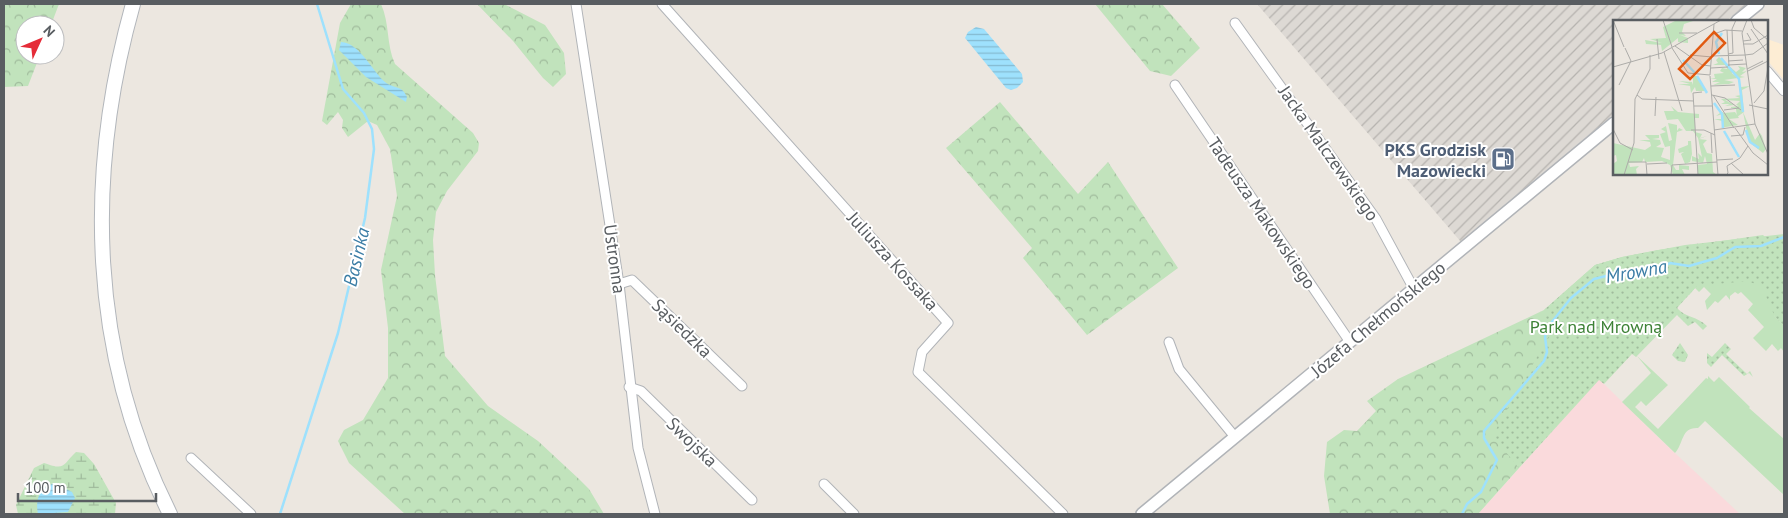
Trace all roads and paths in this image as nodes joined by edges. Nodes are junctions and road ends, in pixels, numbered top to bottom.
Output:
1 (133, 4) edge
2 (576, 4) edge
3 (662, 4) edge
4 (1758, 4) edge
5 (1738, 20) edge
6 (1235, 23) dead end
7 (1768, 73) edge
8 (1175, 85) dead end
9 (1784, 91) edge
10 (1613, 124) edge
11 (619, 284) junction
12 (1414, 289) junction
13 (1169, 342) dead end
14 (1350, 342) junction
15 (742, 386) dead end
16 (630, 387) junction
17 (1235, 437) junction
18 (191, 458) dead end
19 (824, 484) dead end
20 (752, 500) dead end
21 (170, 514) edge
22 (251, 514) edge
23 (655, 514) edge
24 (854, 514) edge
25 (1063, 514) edge
26 (1143, 514) edge

1 - 21 main road
2 - 11 street, Ustronna
3 - 25 street, Juliusza Kossaka
4 - 5 street
6 - 12 street, Jacka Malczewskiego
7 - 9 street
8 - 14 street, Tadeusza Makowskiego
10 - 12 street, Józefa Chełmońskiego
11 - 15 street, Sąsiedzka
11 - 16 street, Ustronna
12 - 14 street, Józefa Chełmońskiego
13 - 17 street
14 - 17 street, Józefa Chełmońskiego
16 - 20 street, Swojska
16 - 23 street, Ustronna
17 - 26 street, Józefa Chełmońskiego
18 - 22 street
19 - 24 street

